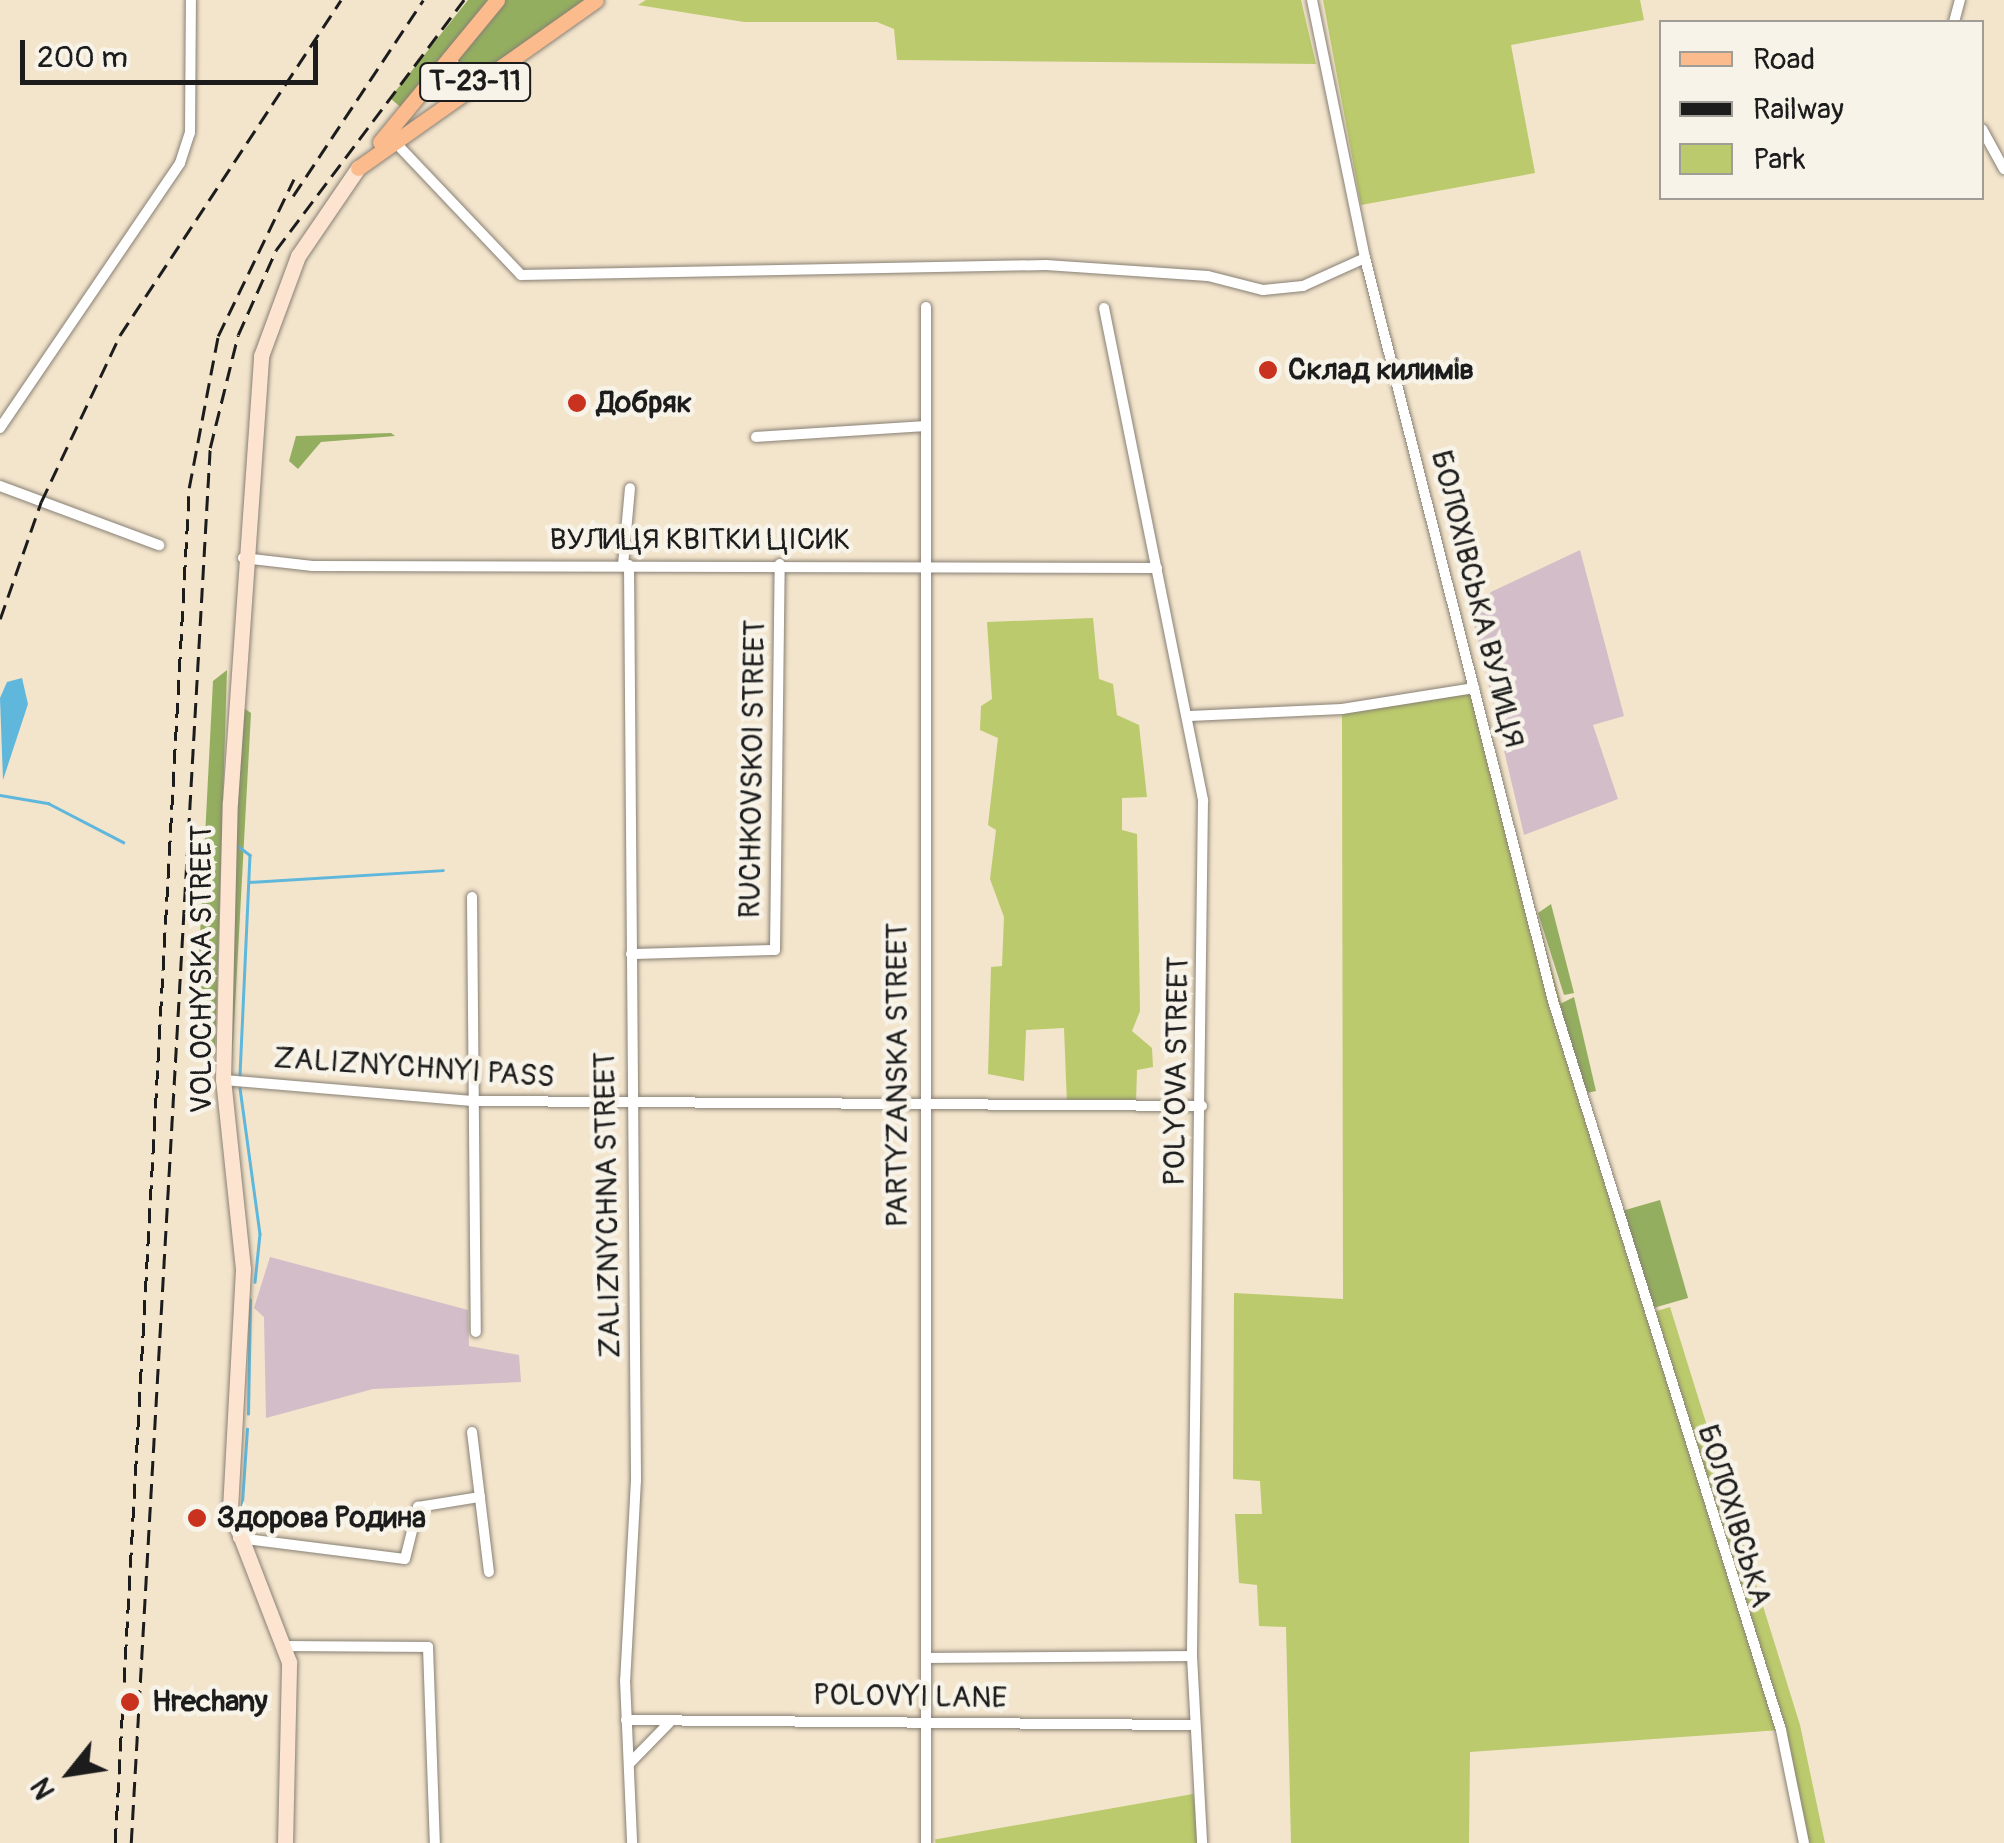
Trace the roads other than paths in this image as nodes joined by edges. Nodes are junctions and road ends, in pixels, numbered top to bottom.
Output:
1 (191, 0) edge
2 (497, 0) edge
3 (596, 0) edge
4 (1312, 0) edge
5 (448, 58) junction
6 (478, 80) junction
7 (1984, 133) edge
8 (390, 136) junction
9 (2004, 169) edge
10 (1364, 258) junction
11 (926, 307) dead end
12 (1104, 308) dead end
13 (925, 426) junction
14 (0, 428) edge
15 (756, 438) dead end
16 (0, 486) edge
17 (630, 488) dead end
18 (160, 545) dead end
19 (243, 558) junction
20 (780, 564) junction
21 (626, 565) junction
22 (926, 566) junction
23 (1157, 568) junction
24 (1474, 688) junction
25 (1190, 716) junction
26 (472, 897) dead end
27 (631, 954) junction
28 (223, 1080) junction
29 (473, 1101) junction
30 (926, 1102) junction
31 (631, 1104) junction
32 (1202, 1106) junction
33 (1612, 1206) joint
34 (476, 1332) dead end
35 (472, 1432) dead end
36 (480, 1497) junction
37 (237, 1538) junction
38 (489, 1572) dead end
39 (285, 1646) junction
40 (1192, 1656) junction
41 (927, 1658) junction
42 (626, 1720) junction
43 (675, 1720) junction
44 (931, 1722) junction
45 (1194, 1725) junction
46 (628, 1773) junction
47 (285, 1843) edge
48 (434, 1843) edge
49 (632, 1843) edge
50 (926, 1843) edge
51 (1202, 1843) edge
52 (1804, 1843) edge

1 - 14 street
2 - 5 main road, Т-23-11
3 - 6 main road, Т-23-11
4 - 10 street, БОЛОХІВСЬКА ВУЛИЦЯ
5 - 6 main road
5 - 8 main road, Т-23-11
6 - 8 main road, Т-23-11
7 - 9 street
8 - 10 street
8 - 19 main road, VOLOCHYSKA STREET / Т-23-11
10 - 24 street, БОЛОХІВСЬКА ВУЛИЦЯ
11 - 13 street, PARTYZANSKA STREET
12 - 23 street, POLYOVA STREET
13 - 15 street
13 - 22 street, PARTYZANSKA STREET
16 - 18 street
17 - 21 street, ZALIZNYCHNA STREET
19 - 21 street, ВУЛИЦЯ КВІТКИ ЦІСИК
19 - 28 main road, VOLOCHYSKA STREET / Т-23-11
20 - 21 street, ВУЛИЦЯ КВІТКИ ЦІСИК
20 - 22 street, ВУЛИЦЯ КВІТКИ ЦІСИК
20 - 27 street, RUCHKOVSKOI STREET
21 - 27 street, ZALIZNYCHNA STREET
22 - 23 street, ВУЛИЦЯ КВІТКИ ЦІСИК
22 - 30 street, PARTYZANSKA STREET
23 - 25 street, POLYOVA STREET
24 - 25 street
24 - 33 street, БОЛОХІВСЬКА ВУЛИЦЯ
25 - 32 street, POLYOVA STREET
26 - 29 street
27 - 31 street, ZALIZNYCHNA STREET
28 - 29 street, ZALIZNYCHNYI PASS
28 - 37 main road, VOLOCHYSKA STREET / Т-23-11
29 - 31 street, ZALIZNYCHNYI PASS
29 - 34 street
30 - 31 street, ZALIZNYCHNYI PASS
30 - 32 street, ZALIZNYCHNYI PASS
30 - 41 street, PARTYZANSKA STREET
31 - 42 street, ZALIZNYCHNA STREET
32 - 40 street, POLYOVA STREET
33 - 52 street, БОЛОХІВСЬКА
35 - 36 street
36 - 37 street
36 - 38 street
37 - 39 main road, VOLOCHYSKA STREET / Т-23-11
39 - 47 main road, VOLOCHYSKA STREET / Т-23-11
39 - 48 street
40 - 41 street
40 - 45 street, POLYOVA STREET
41 - 44 street, PARTYZANSKA STREET
42 - 43 street, POLOVYI LANE
42 - 46 street, ZALIZNYCHNA STREET
43 - 44 street, POLOVYI LANE
43 - 46 street
44 - 45 street, POLOVYI LANE
44 - 50 street, PARTYZANSKA STREET
45 - 51 street, POLYOVA STREET
46 - 49 street, ZALIZNYCHNA STREET

